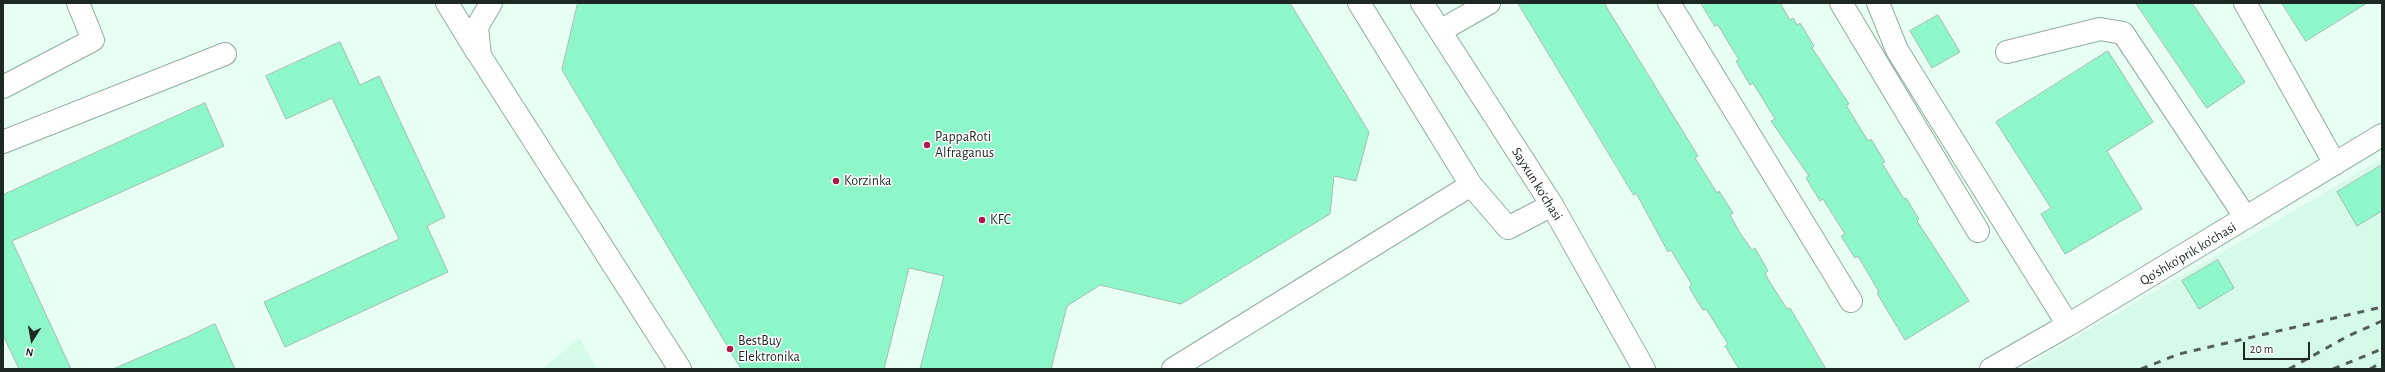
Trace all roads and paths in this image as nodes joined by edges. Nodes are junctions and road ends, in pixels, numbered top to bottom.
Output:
1 (78, 3) edge
2 (447, 3) edge
3 (491, 3) edge
4 (1359, 3) edge
5 (1669, 3) edge
6 (1841, 3) edge
7 (1878, 3) edge
8 (2245, 3) edge
9 (1481, 5) edge
10 (1434, 13) edge
11 (2007, 52) dead end
12 (225, 54) dead end
13 (480, 56) junction
14 (3, 87) edge
15 (2382, 135) edge
16 (3, 142) edge
17 (2335, 164) junction
18 (1471, 185) junction
19 (1552, 205) junction
20 (2246, 218) junction
21 (1978, 231) dead end
22 (1852, 301) dead end
23 (2068, 325) junction
24 (680, 369) edge
25 (1173, 369) edge
26 (1644, 369) edge
27 (1991, 369) edge

1 - 14 street
2 - 13 street
3 - 13 street
4 - 18 street
5 - 22 street
6 - 21 street
7 - 23 street
8 - 17 street
9 - 10 street
10 - 19 street, Sayxun ko'chasi
11 - 20 street
12 - 16 street
13 - 24 street
15 - 17 street, Qo'shko'prik ko'chasi
17 - 20 street, Qo'shko'prik ko'chasi
18 - 19 street
18 - 25 street
19 - 26 street, Sayxun ko'chasi
20 - 23 street, Qo'shko'prik ko'chasi
23 - 27 street, Qo'shko'prik ko'chasi

